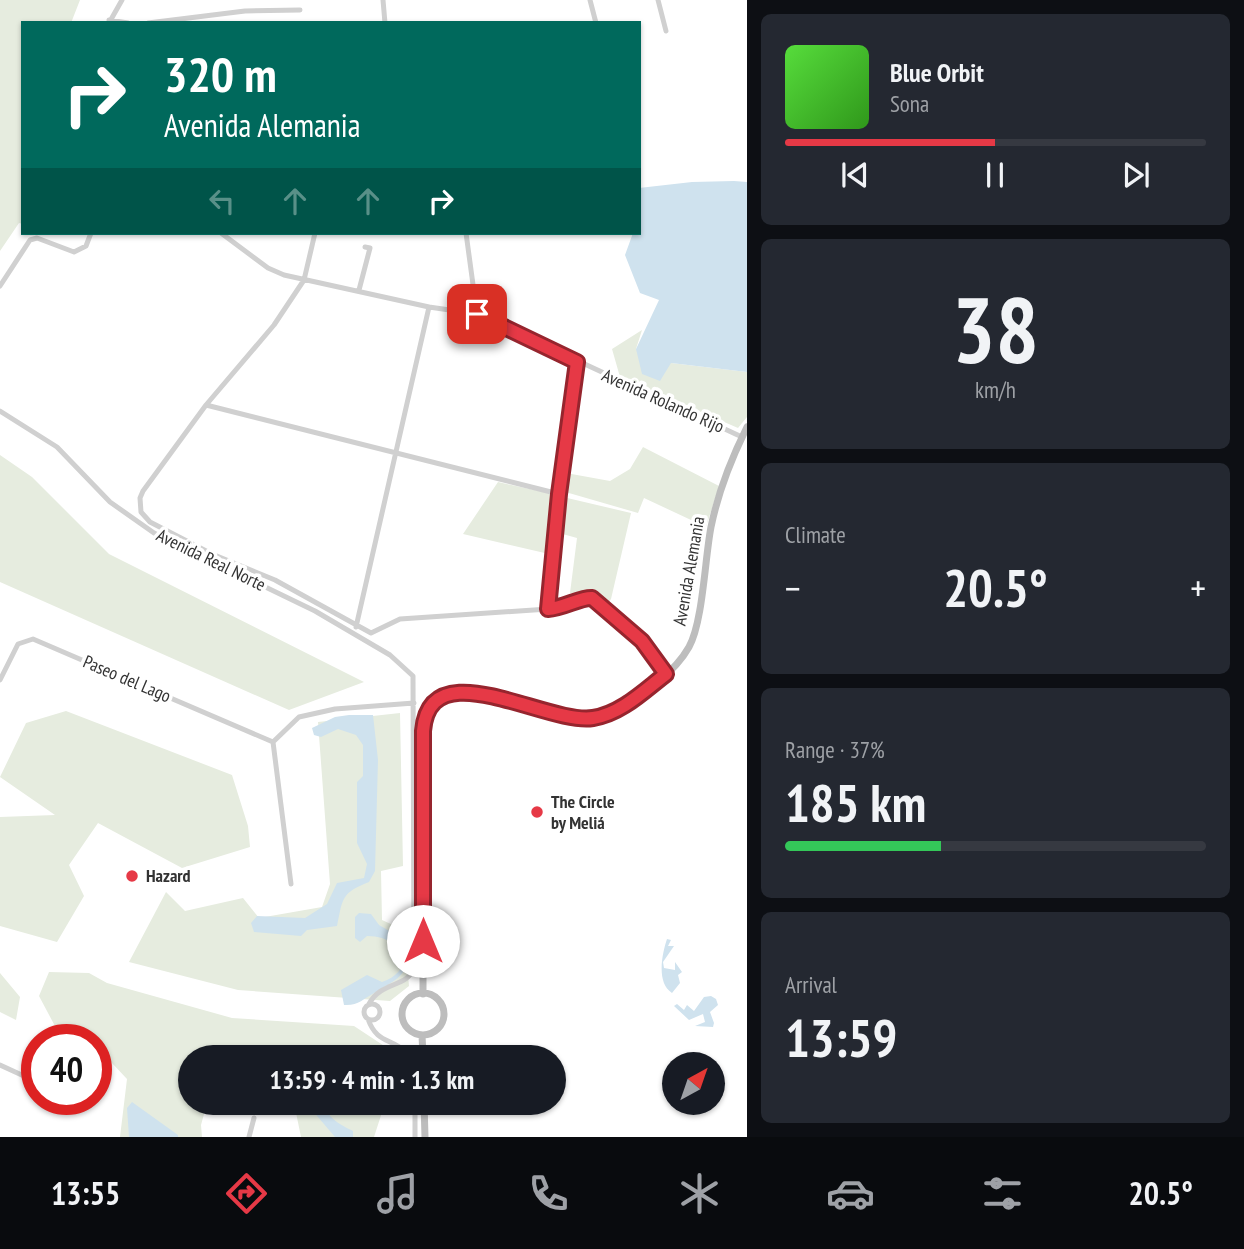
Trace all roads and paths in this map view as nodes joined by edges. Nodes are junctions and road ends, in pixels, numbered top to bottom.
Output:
1 (122, 0) edge
2 (383, 0) edge
3 (590, 0) edge
4 (658, 0) edge
5 (300, 10) dead end
6 (110, 21) edge
7 (164, 21) edge
8 (385, 21) edge
9 (595, 21) edge
10 (666, 31) dead end
11 (90, 235) edge
12 (224, 235) edge
13 (315, 235) edge
14 (466, 235) edge
15 (365, 247) dead end
16 (304, 280) junction
17 (0, 286) edge
18 (359, 290) junction
19 (429, 307) junction
20 (477, 314) junction
21 (577, 362) junction
22 (206, 405) junction
23 (0, 411) edge
24 (747, 426) edge
25 (742, 437) junction
26 (395, 453) junction
27 (559, 494) junction
28 (548, 609) junction
29 (356, 627) junction
30 (666, 674) junction
31 (0, 680) edge
32 (414, 703) junction
33 (273, 742) junction
34 (291, 884) dead end
35 (423, 994) junction
36 (372, 1004) junction
37 (371, 1019) junction
38 (422, 1035) junction
39 (398, 1045) edge
40 (422, 1045) edge
41 (0, 1065) edge
42 (21, 1075) edge
43 (415, 1115) edge
44 (424, 1115) edge
45 (254, 1118) dead end
46 (249, 1137) edge
47 (415, 1137) edge
48 (425, 1137) edge

1 - 6 street
2 - 8 street
3 - 9 street
4 - 10 street
5 - 7 street
11 - 17 street
12 - 16 street, Avenida Rolando Rijo
13 - 16 street
14 - 20 street
15 - 18 street
16 - 18 street, Avenida Rolando Rijo
16 - 22 street
18 - 19 street, Avenida Rolando Rijo
19 - 20 street, Avenida Rolando Rijo
19 - 26 street
20 - 21 street, Avenida Rolando Rijo
21 - 25 street, Avenida Rolando Rijo
21 - 27 street
22 - 26 street
22 - 29 street
23 - 32 street, Avenida Real Norte
24 - 25 street, Avenida Alemania
25 - 30 street, Avenida Alemania
26 - 27 street
26 - 29 street
27 - 28 street
28 - 29 street
28 - 30 street
30 - 35 street, Avenida Alemania
31 - 33 street, Paseo del Lago
32 - 33 street
32 - 36 street, Avenida Real Norte
33 - 34 street
35 - 38 street
35 - 38 street
36 - 37 street
36 - 37 street
37 - 39 street
38 - 40 street
41 - 42 street
43 - 47 street
44 - 48 street
45 - 46 street

